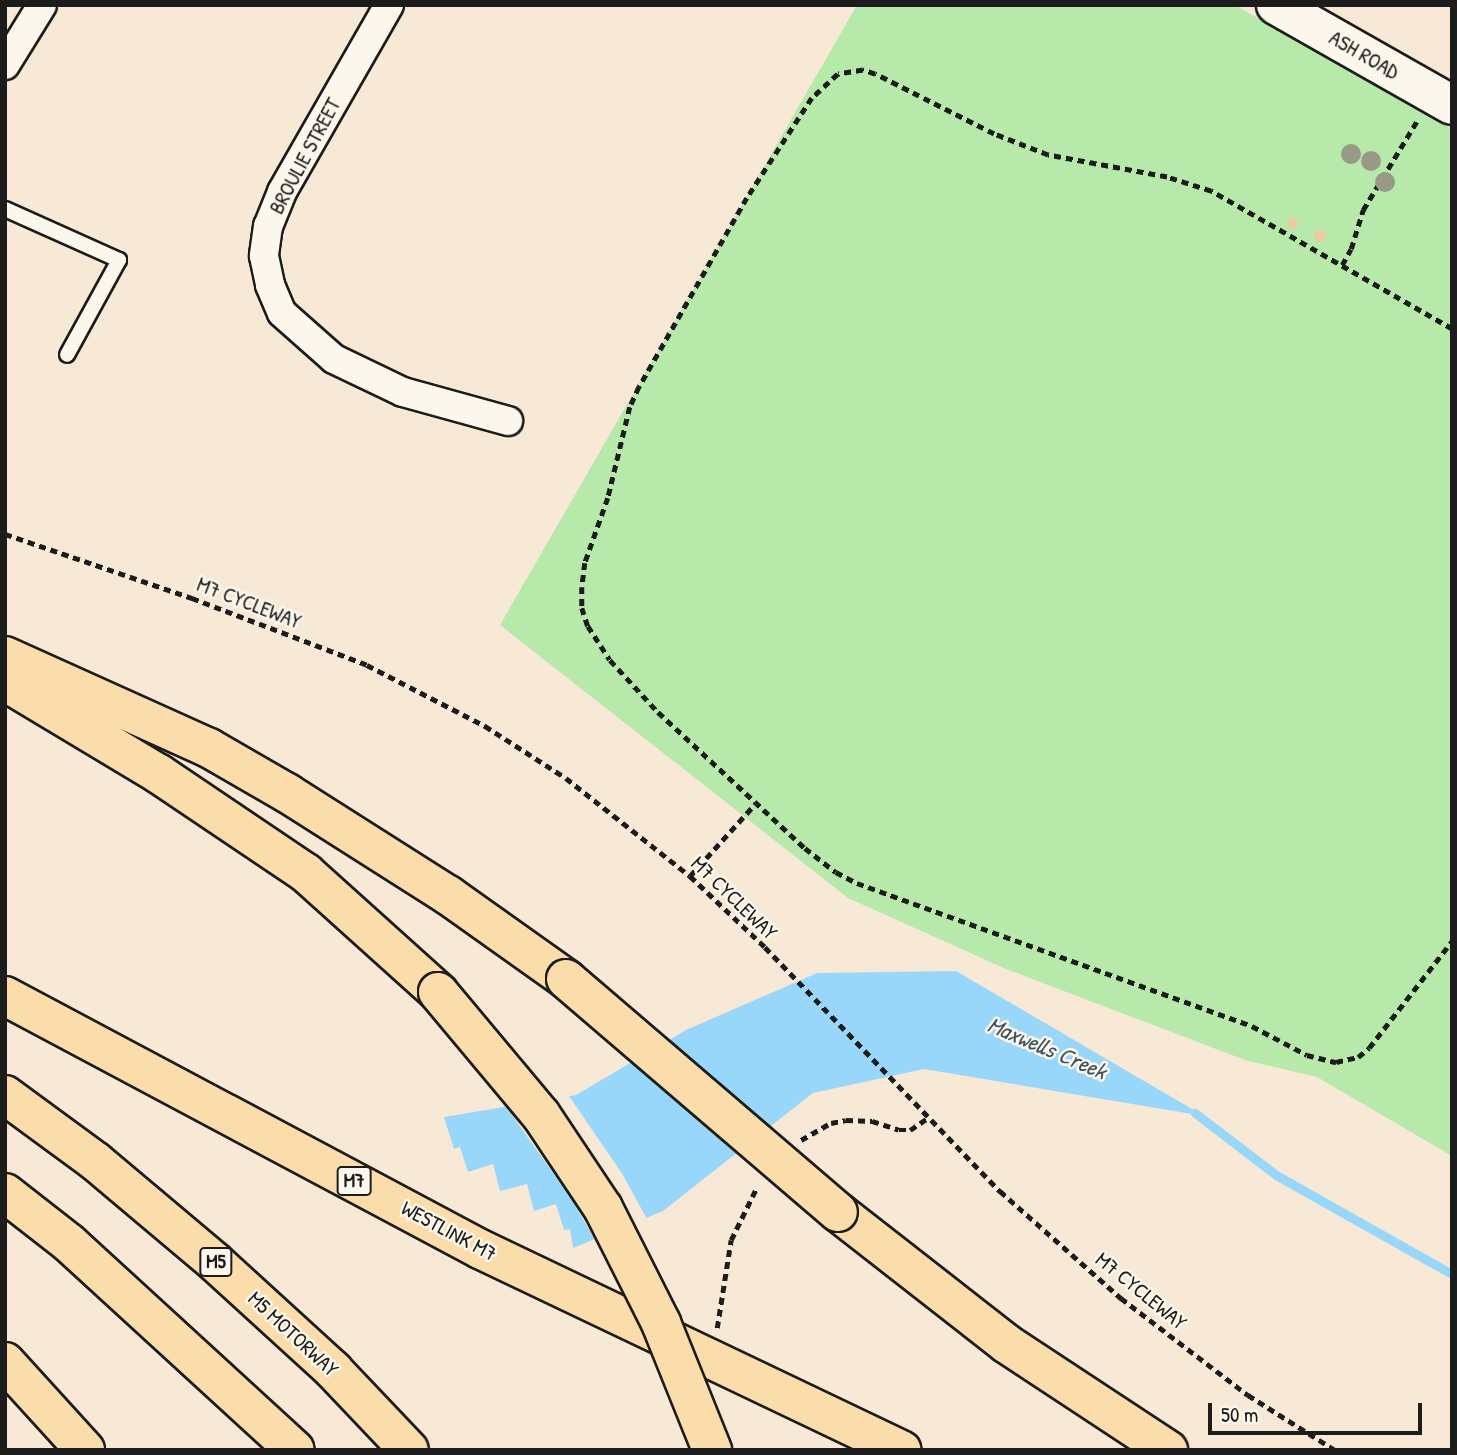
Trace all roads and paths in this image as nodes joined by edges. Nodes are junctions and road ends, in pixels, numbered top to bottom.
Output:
1 (42, 5) edge
2 (389, 5) edge
3 (1276, 5) edge
4 (5, 65) edge
5 (1443, 100) edge
6 (5, 209) edge
7 (1342, 265) junction
8 (1452, 329) edge
9 (67, 355) dead end
10 (508, 421) dead end
11 (5, 534) edge
12 (5, 656) edge
13 (5, 676) edge
14 (756, 803) junction
15 (690, 876) junction
16 (1452, 941) edge
17 (5, 996) edge
18 (5, 1095) edge
19 (5, 1193) edge
20 (5, 1362) edge
21 (85, 1450) edge
22 (295, 1450) edge
23 (409, 1450) edge
24 (712, 1450) edge
25 (901, 1450) edge
26 (1168, 1450) edge
27 (1335, 1450) edge

1 - 4 street
2 - 10 street, BROULIE STREET
3 - 5 street, ASH ROAD
5 - 7 path
6 - 9 lane
7 - 8 path
7 - 14 path
11 - 15 path, M7 CYCLEWAY
12 - 26 highway, bridge
13 - 24 highway, bridge
14 - 15 path
14 - 16 path
15 - 27 path, M7 CYCLEWAY
17 - 25 highway, WESTLINK M7 / M7
18 - 23 highway, M5 MOTORWAY / M5
19 - 22 highway
20 - 21 highway

